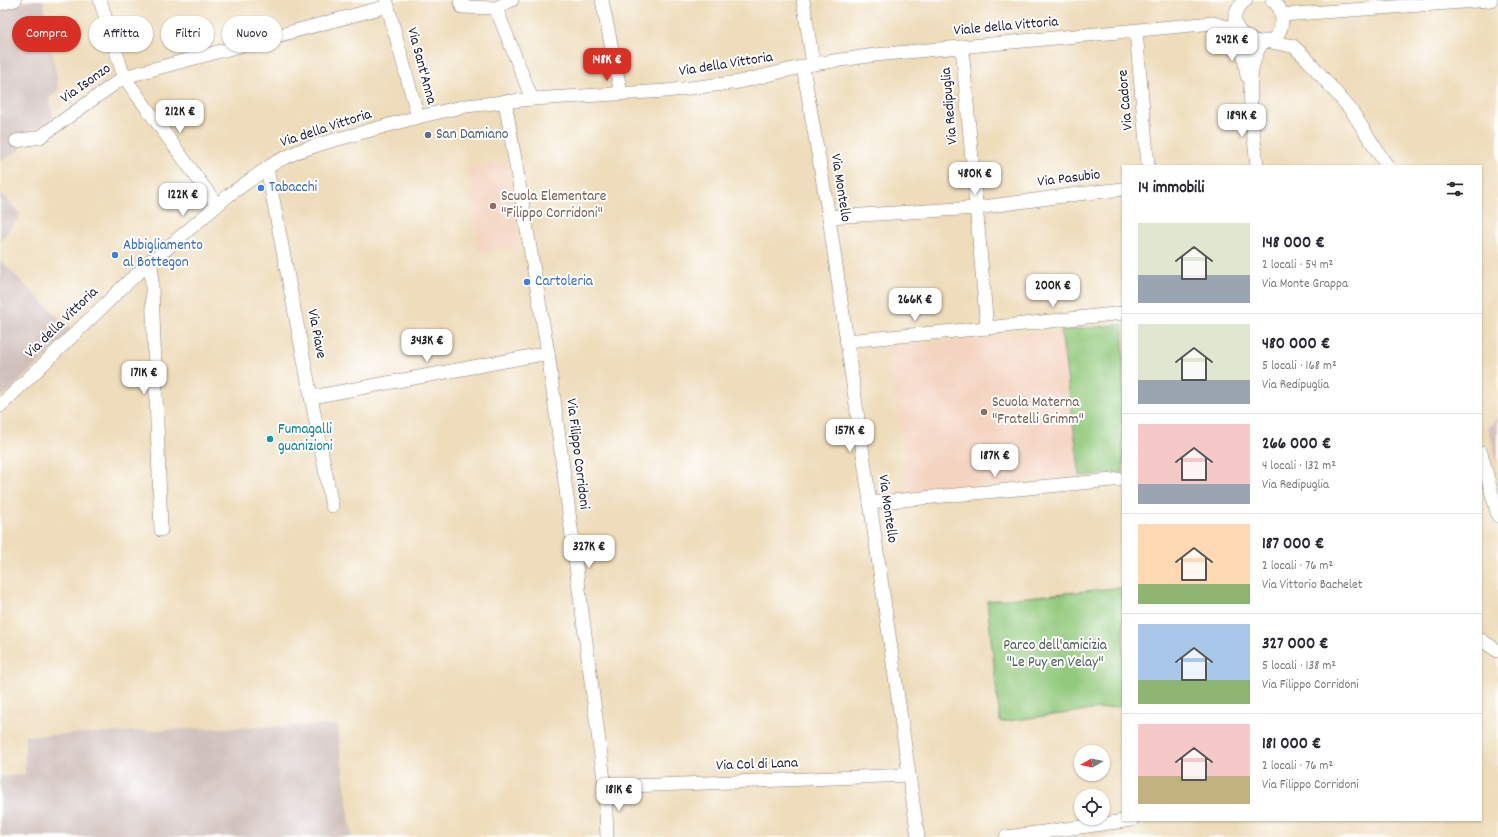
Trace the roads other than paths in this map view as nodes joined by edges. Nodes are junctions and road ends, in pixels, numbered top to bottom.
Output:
1 (15, 0) edge
2 (100, 0) edge
3 (460, 0) edge
4 (512, 0) edge
5 (602, 0) edge
6 (803, 0) edge
7 (1272, 0) edge
8 (1490, 0) edge
9 (387, 3) edge
10 (0, 4) edge
11 (1241, 4) edge
12 (496, 8) junction
13 (1281, 20) junction
14 (1213, 23) junction
15 (1136, 31) junction
16 (1239, 31) junction
17 (1264, 42) junction
18 (1293, 46) junction
19 (962, 47) junction
20 (808, 65) junction
21 (124, 77) junction
22 (1250, 84) junction
23 (621, 93) junction
24 (532, 99) junction
25 (505, 101) junction
26 (418, 117) junction
27 (16, 141) dead end
28 (1148, 165) edge
29 (1257, 165) edge
30 (1387, 165) edge
31 (267, 168) junction
32 (1122, 189) edge
33 (217, 205) junction
34 (976, 208) junction
35 (828, 217) junction
36 (151, 260) junction
37 (1122, 313) edge
38 (987, 328) junction
39 (846, 341) junction
40 (548, 353) junction
41 (312, 397) junction
42 (0, 405) edge
43 (1482, 457) edge
44 (1122, 479) edge
45 (870, 503) junction
46 (332, 506) dead end
47 (1498, 516) edge
48 (161, 530) dead end
49 (1482, 641) edge
50 (1498, 651) edge
51 (909, 775) junction
52 (605, 787) junction
53 (1125, 821) edge
54 (607, 837) edge
55 (918, 837) edge
56 (1006, 837) edge

1 - 10 street
2 - 21 street
3 - 12 street
4 - 12 street
5 - 23 street
6 - 20 street, Via Montello
7 - 13 street
8 - 13 street
9 - 21 street, Via Isonzo
9 - 26 street, Via Sant'Anna
11 - 14 street, Viale della Vittoria
11 - 16 street
12 - 24 street
13 - 17 street
13 - 18 street
14 - 15 street, Viale della Vittoria
14 - 16 street, Viale della Vittoria
15 - 19 street, Viale della Vittoria
15 - 28 street, Via Cadore
16 - 17 street, Viale della Vittoria
16 - 22 street
17 - 18 street, Viale della Vittoria
17 - 22 street
18 - 30 street
19 - 20 street, Viale della Vittoria
19 - 34 street, Via Redipuglia
20 - 23 street, Via della Vittoria
20 - 35 street, Via Montello
21 - 27 street, Via Isonzo
21 - 33 street
22 - 29 street
23 - 24 street, Via della Vittoria
24 - 25 street, Via della Vittoria
25 - 26 street, Via della Vittoria
25 - 40 street, Via Filippo Corridoni
26 - 31 street, Via della Vittoria
31 - 33 street, Via della Vittoria
31 - 41 street, Via Piave
32 - 34 street, Via Pasubio
33 - 36 street, Via della Vittoria
34 - 35 street, Via Pasubio
34 - 38 street, Via Redipuglia
35 - 39 street, Via Montello
36 - 42 street, Via della Vittoria
36 - 48 street
37 - 38 street
38 - 39 street
39 - 45 street, Via Montello
40 - 41 street
40 - 52 street, Via Filippo Corridoni
41 - 46 street, Via Piave
43 - 47 street
44 - 45 street
45 - 51 street, Via Montello
49 - 50 street
51 - 52 street, Via Col di Lana
51 - 55 street, Via Montello
52 - 54 street, Via Filippo Corridoni
53 - 56 street

